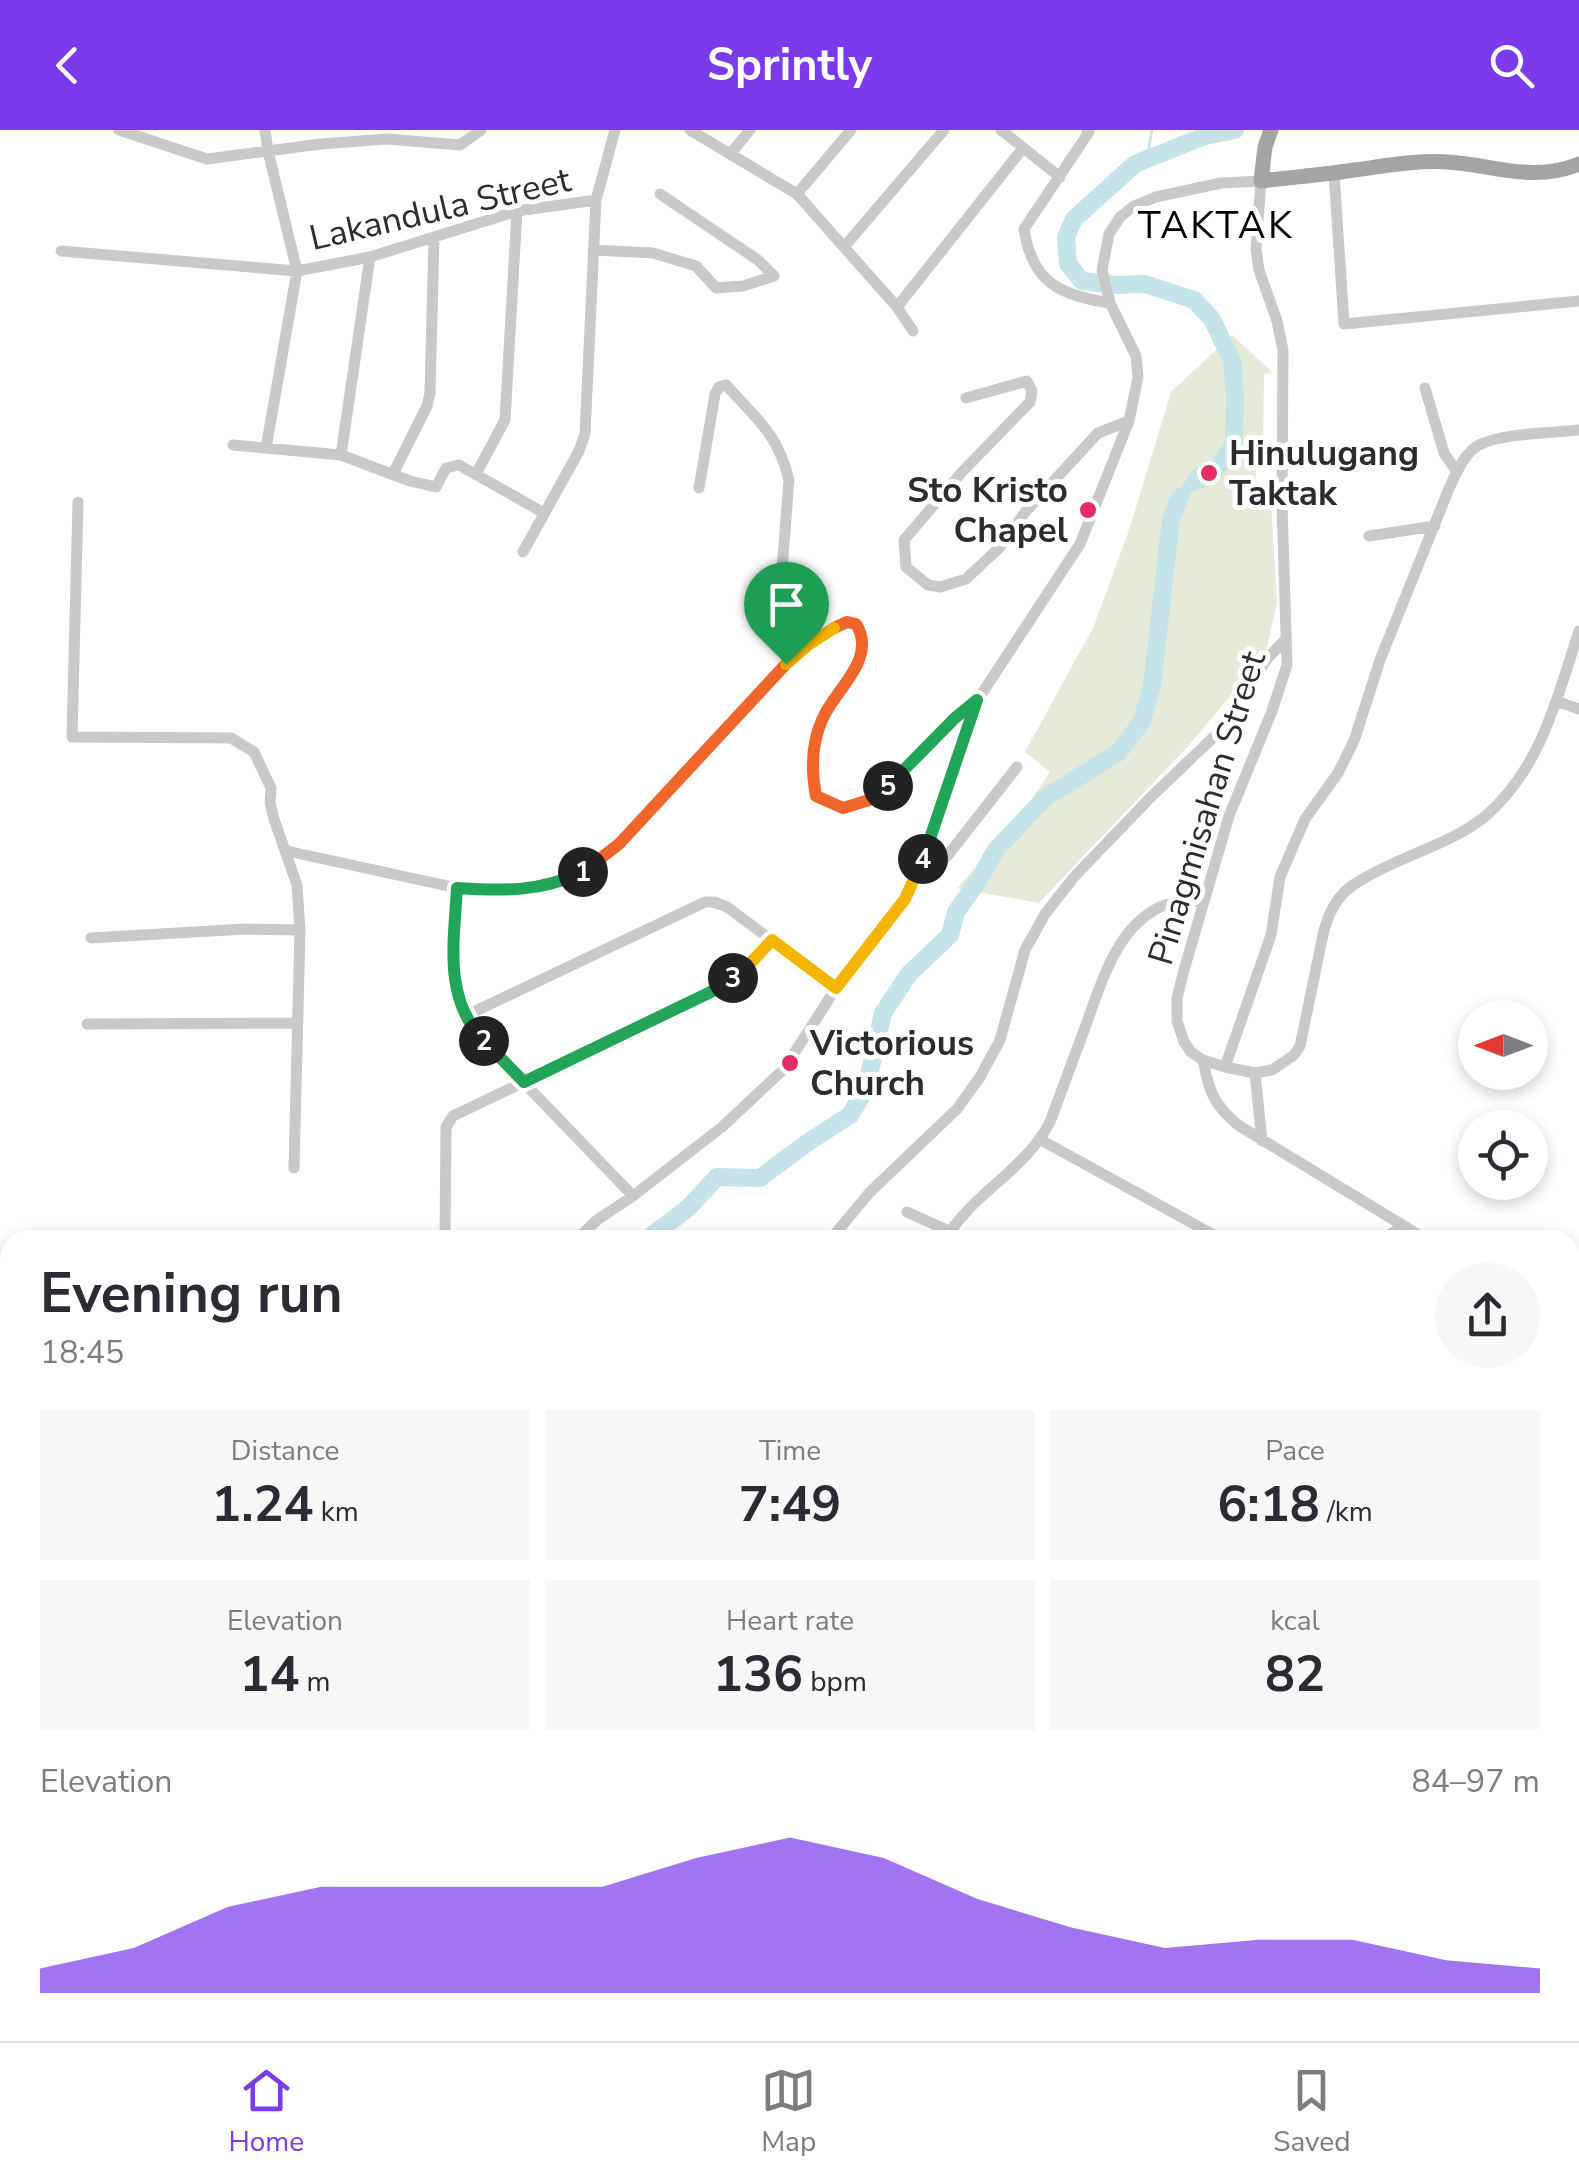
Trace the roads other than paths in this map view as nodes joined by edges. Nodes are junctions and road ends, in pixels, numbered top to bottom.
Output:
1 (119, 130) edge
2 (265, 130) edge
3 (482, 130) edge
4 (614, 130) edge
5 (690, 130) edge
6 (750, 130) edge
7 (851, 130) edge
8 (944, 130) edge
9 (1002, 130) edge
10 (1271, 130) edge
11 (1088, 131) edge
12 (1022, 148) junction
13 (268, 152) junction
14 (731, 153) junction
15 (1579, 164) edge
16 (1334, 173) junction
17 (1060, 177) junction
18 (1261, 181) junction
19 (660, 194) dead end
20 (797, 194) junction
21 (596, 200) junction
22 (517, 211) junction
23 (434, 236) junction
24 (844, 247) junction
25 (593, 250) junction
26 (61, 252) dead end
27 (370, 257) junction
28 (297, 271) junction
29 (1109, 300) junction
30 (1579, 301) edge
31 (897, 306) junction
32 (913, 331) dead end
33 (1425, 388) dead end
34 (966, 398) dead end
35 (1129, 420) junction
36 (1579, 430) edge
37 (233, 445) dead end
38 (266, 448) junction
39 (341, 456) junction
40 (1457, 472) junction
41 (394, 474) junction
42 (476, 474) junction
43 (698, 488) dead end
44 (78, 502) dead end
45 (544, 513) junction
46 (1435, 526) junction
47 (1369, 536) dead end
48 (523, 552) dead end
49 (1579, 631) edge
50 (1286, 639) junction
51 (786, 664) junction
52 (977, 700) junction
53 (1556, 702) junction
54 (1579, 709) edge
55 (1018, 767) dead end
56 (286, 850) junction
57 (922, 863) junction
58 (457, 888) junction
59 (1204, 900) junction
60 (300, 930) junction
61 (90, 938) dead end
62 (772, 940) junction
63 (836, 988) junction
64 (465, 1016) junction
65 (298, 1023) junction
66 (87, 1024) dead end
67 (1203, 1060) junction
68 (1225, 1068) junction
69 (1255, 1073) junction
70 (524, 1082) junction
71 (1041, 1140) junction
72 (1262, 1141) junction
73 (294, 1168) dead end
74 (633, 1196) junction
75 (907, 1212) dead end
76 (1404, 1226) junction
77 (444, 1230) edge
78 (586, 1230) edge
79 (838, 1230) edge
80 (937, 1230) edge
81 (952, 1230) edge
82 (1205, 1230) edge
83 (1397, 1230) edge
84 (1411, 1230) edge

1 - 13 street
2 - 13 street
3 - 13 street
4 - 21 street
5 - 14 street
6 - 14 street
7 - 20 street
8 - 24 street
9 - 12 street
10 - 18 main road
11 - 17 street
12 - 17 street
12 - 31 street
13 - 28 street
14 - 20 street
15 - 16 main road
16 - 18 main road
16 - 30 street
17 - 29 street
18 - 29 street
18 - 50 street, Pinagmisahan Street
19 - 25 street
20 - 24 street
21 - 22 street, Lakandula Street
21 - 25 street
22 - 23 street, Lakandula Street
22 - 42 street
23 - 27 street, Lakandula Street
23 - 41 street
24 - 31 street
25 - 45 street
26 - 28 street, Lakandula Street
27 - 28 street, Lakandula Street
27 - 39 street
28 - 38 street
29 - 35 street
31 - 32 street
33 - 40 street
34 - 35 street
35 - 52 street
36 - 40 street
37 - 38 street
38 - 39 street
39 - 41 street
40 - 46 street
41 - 42 street
42 - 45 street
43 - 51 street
44 - 56 street
45 - 48 street
46 - 47 street
46 - 68 street
49 - 53 street
50 - 59 street, Pinagmisahan Street
50 - 79 street
51 - 52 street
51 - 58 street
52 - 57 street
53 - 54 street
53 - 69 street
55 - 57 street
56 - 58 street
56 - 60 street
57 - 63 street
58 - 64 street
59 - 67 street, Pinagmisahan Street
59 - 71 street
60 - 61 street
60 - 65 street
62 - 63 street
62 - 64 street
62 - 70 street
63 - 74 street
64 - 70 street
65 - 66 street
65 - 73 street
67 - 68 street
67 - 72 street, Pinagmisahan Street
68 - 69 street
69 - 72 street
70 - 74 street
70 - 77 street
71 - 81 street
71 - 82 street
72 - 76 street, Pinagmisahan Street
74 - 78 street
75 - 80 street
76 - 83 street
76 - 84 street, Pinagmisahan Street

